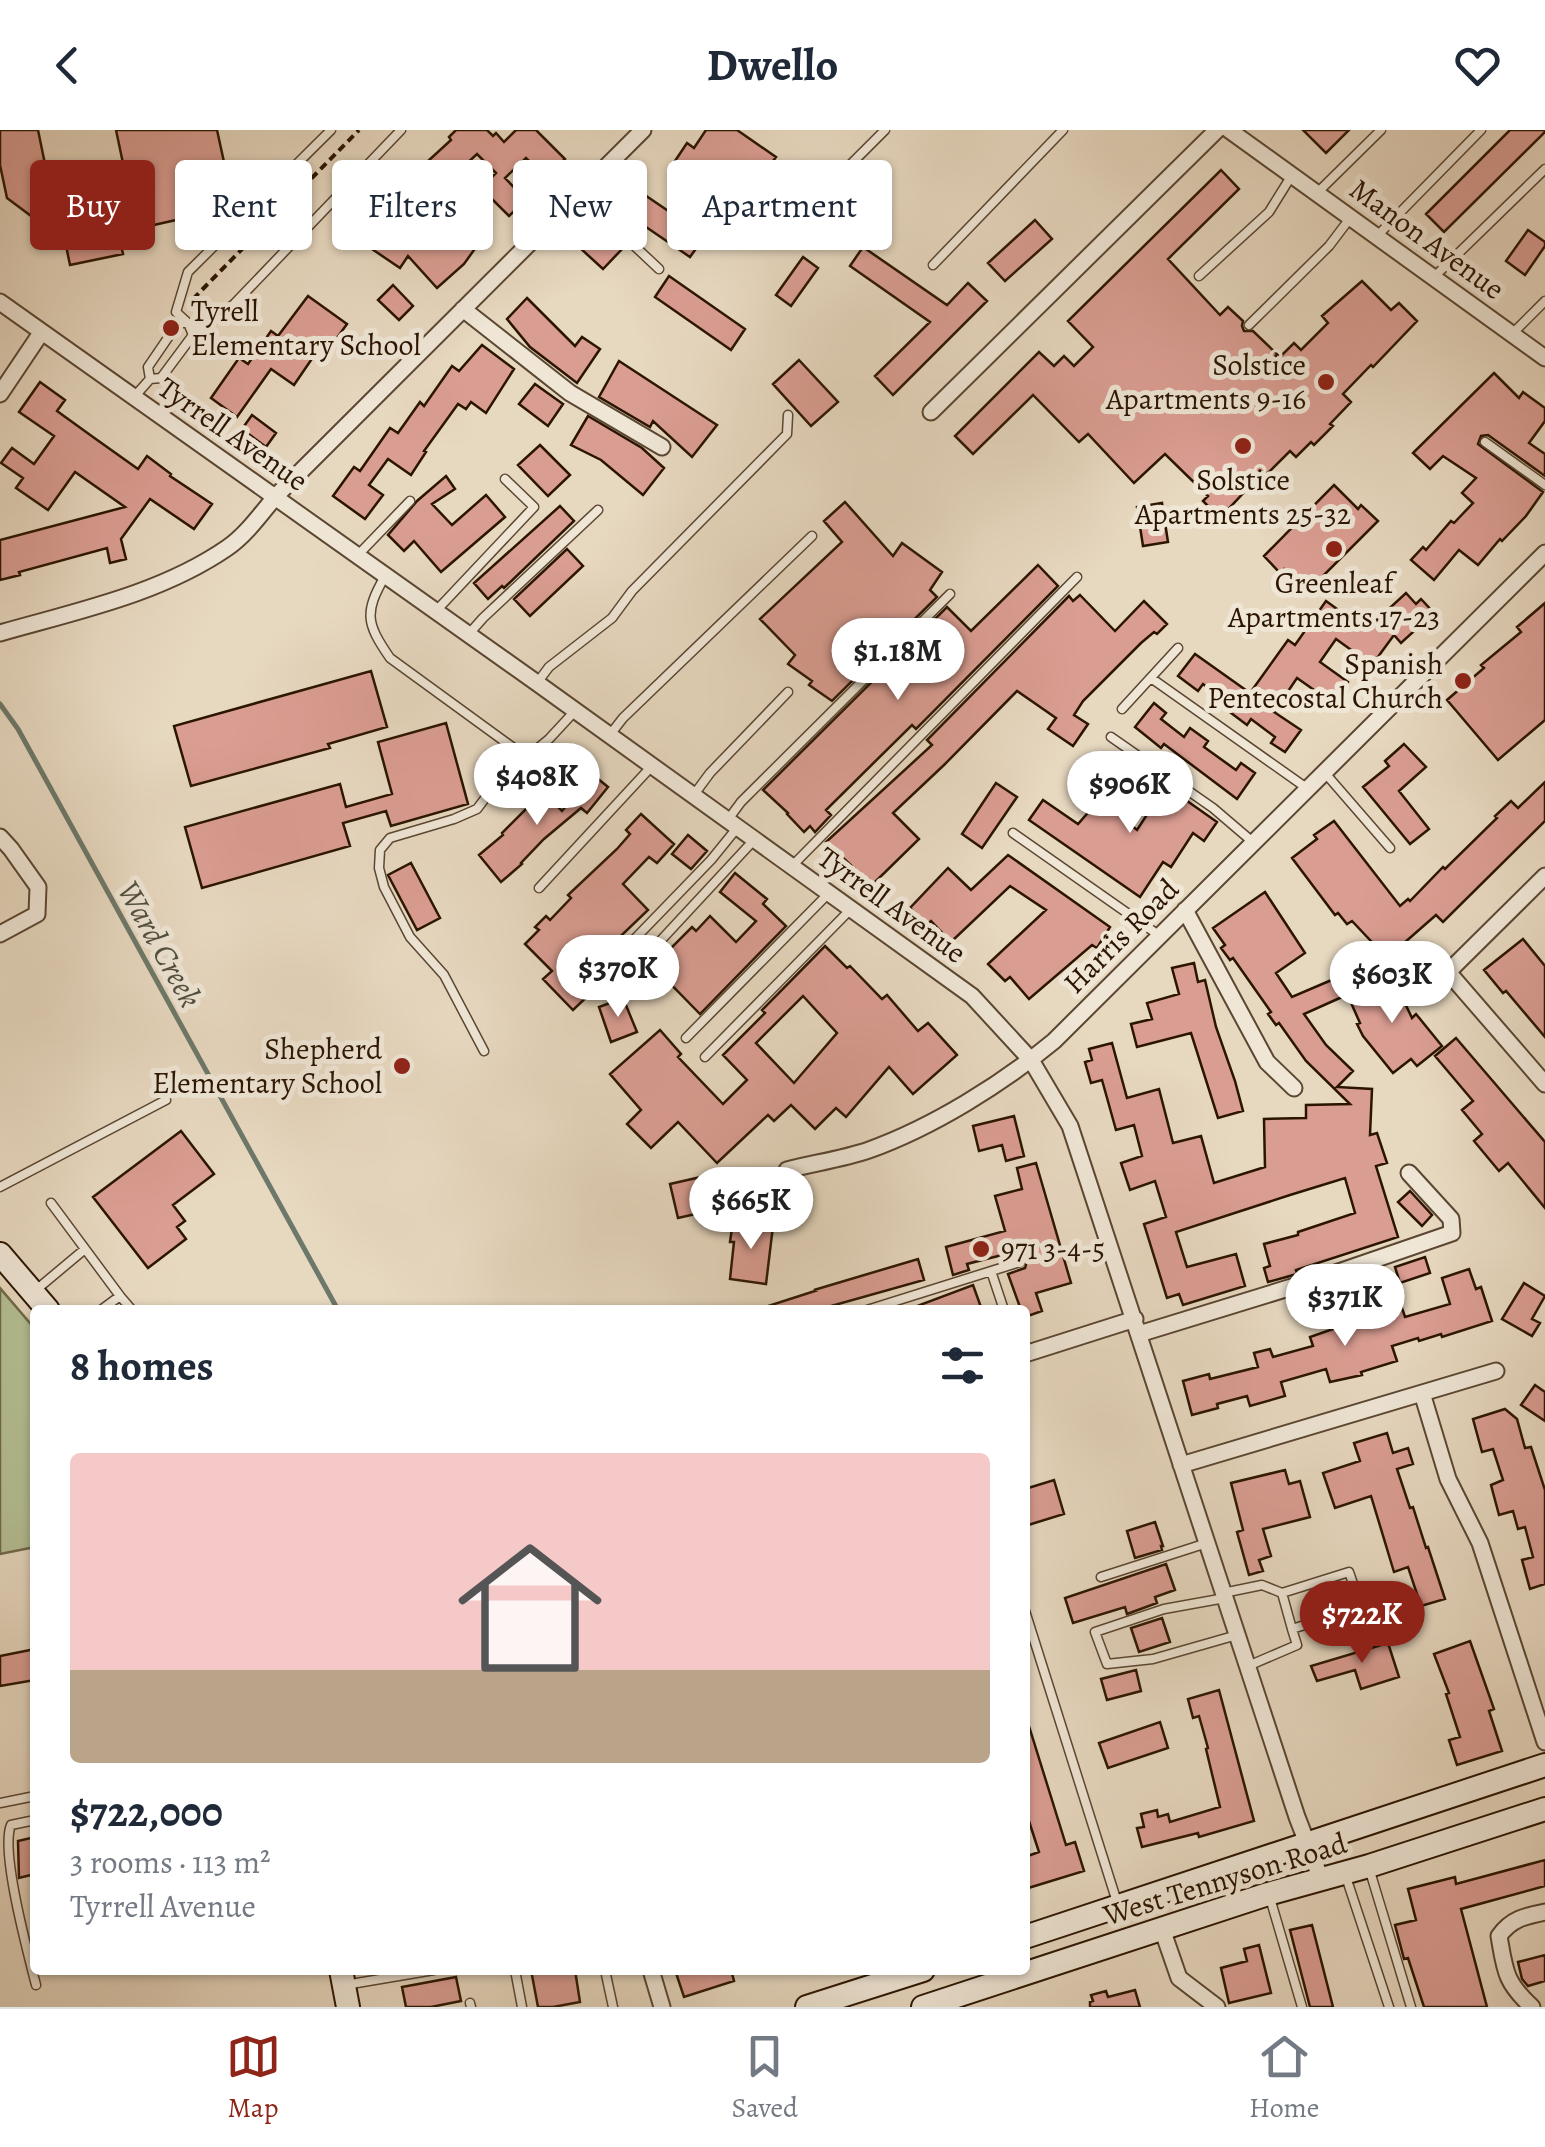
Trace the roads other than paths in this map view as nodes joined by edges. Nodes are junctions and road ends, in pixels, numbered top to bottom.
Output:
1 (331, 130) edge
2 (401, 130) edge
3 (642, 130) edge
4 (885, 130) edge
5 (1063, 130) edge
6 (1217, 130) edge
7 (1228, 130) edge
8 (1381, 130) edge
9 (1481, 130) edge
10 (612, 160) edge
11 (855, 160) edge
12 (1545, 169) edge
13 (1292, 175) junction
14 (1318, 194) junction
15 (1351, 217) junction
16 (1377, 236) junction
17 (522, 250) edge
18 (639, 250) edge
19 (933, 266) dead end
20 (659, 269) dead end
21 (1200, 276) dead end
22 (1433, 278) junction
23 (1545, 301) edge
24 (0, 302) edge
25 (464, 309) junction
26 (188, 324) junction
27 (1248, 324) dead end
28 (41, 333) junction
29 (1512, 334) junction
30 (1545, 358) edge
31 (150, 379) junction
32 (0, 394) edge
33 (134, 398) junction
34 (931, 412) dead end
35 (788, 415) dead end
36 (1485, 442) dead end
37 (662, 447) dead end
38 (505, 480) dead end
39 (1545, 486) edge
40 (275, 498) junction
41 (410, 501) dead end
42 (598, 510) dead end
43 (812, 536) dead end
44 (1545, 553) edge
45 (356, 556) junction
46 (385, 576) junction
47 (1077, 577) dead end
48 (950, 594) dead end
49 (435, 612) junction
50 (0, 633) edge
51 (468, 636) junction
52 (1178, 648) dead end
53 (1151, 678) junction
54 (536, 683) junction
55 (788, 692) dead end
56 (1122, 709) dead end
57 (574, 712) junction
58 (609, 736) junction
59 (1111, 737) dead end
60 (525, 752) junction
61 (652, 767) junction
62 (1325, 773) junction
63 (1308, 790) junction
64 (693, 796) junction
65 (732, 825) junction
66 (1013, 833) dead end
67 (0, 837) edge
68 (754, 840) junction
69 (1254, 843) junction
70 (1390, 848) dead end
71 (791, 866) junction
72 (1545, 876) edge
73 (540, 888) dead end
74 (829, 894) junction
75 (850, 909) junction
76 (1186, 910) junction
77 (0, 934) edge
78 (1160, 936) junction
79 (623, 951) dead end
80 (624, 979) dead end
81 (686, 1038) dead end
82 (484, 1051) dead end
83 (705, 1057) dead end
84 (1031, 1060) junction
85 (1545, 1084) edge
86 (1294, 1088) dead end
87 (166, 1100) dead end
88 (787, 1170) dead end
89 (1409, 1173) dead end
90 (0, 1186) edge
91 (52, 1204) dead end
92 (85, 1249) junction
93 (0, 1254) edge
94 (1020, 1262) dead end
95 (991, 1271) junction
96 (120, 1296) junction
97 (898, 1300) junction
98 (40, 1301) edge
99 (108, 1305) edge
100 (128, 1305) edge
101 (883, 1305) edge
102 (900, 1305) edge
103 (1002, 1305) edge
104 (1137, 1326) junction
105 (1030, 1353) edge
106 (1496, 1371) dead end
107 (1422, 1393) junction
108 (1181, 1465) junction
109 (1207, 1543) junction
110 (1101, 1578) dead end
111 (1282, 1592) junction
112 (1224, 1595) junction
113 (1030, 1627) edge
114 (1292, 1629) junction
115 (1238, 1635) junction
116 (1248, 1666) junction
117 (1545, 1742) edge
118 (1545, 1765) edge
119 (30, 1797) edge
120 (0, 1803) edge
121 (1545, 1809) edge
122 (30, 1821) edge
123 (1307, 1844) junction
124 (1369, 1866) junction
125 (1344, 1872) junction
126 (1320, 1879) junction
127 (1268, 1894) junction
128 (1119, 1906) junction
129 (1545, 1912) edge
130 (1162, 1929) junction
131 (1030, 1934) edge
132 (30, 1958) edge
133 (1030, 1972) edge
134 (34, 1975) edge
135 (408, 1975) edge
136 (515, 1975) edge
137 (606, 1975) edge
138 (652, 1975) edge
139 (907, 1975) edge
140 (1021, 1975) edge
141 (36, 1985) dead end
142 (344, 1987) edge
143 (522, 2007) edge
144 (613, 2007) edge
145 (662, 2007) edge
146 (807, 2007) edge
147 (923, 2007) edge
148 (1217, 2007) edge
149 (1302, 2007) edge
150 (1389, 2007) edge
151 (1411, 2007) edge
152 (1532, 2007) edge

1 - 26 lane
2 - 26 lane
3 - 10 street
4 - 11 lane
5 - 19 lane
6 - 34 street
7 - 13 street, Manon Avenue
8 - 14 lane
9 - 16 lane
12 - 22 lane
13 - 14 street, Manon Avenue
13 - 21 lane
14 - 15 street, Manon Avenue
15 - 16 street, Manon Avenue
15 - 27 lane
16 - 22 street, Manon Avenue
17 - 25 street
18 - 20 lane
22 - 29 street, Manon Avenue
23 - 29 lane
24 - 28 street, Tyrrell Avenue
25 - 37 street
25 - 40 street
26 - 31 lane
26 - 31 lane
28 - 32 street
28 - 33 street, Tyrrell Avenue
29 - 30 street, Manon Avenue
31 - 33 lane
33 - 40 street, Tyrrell Avenue
35 - 54 lane
36 - 39 lane
38 - 49 lane
40 - 45 street, Tyrrell Avenue
40 - 50 street
41 - 45 lane
42 - 51 lane
43 - 58 lane
44 - 62 street, Harris Road
45 - 46 street, Tyrrell Avenue
46 - 49 street, Tyrrell Avenue
46 - 60 lane
47 - 71 lane
48 - 65 lane
49 - 51 street, Tyrrell Avenue
51 - 54 street, Tyrrell Avenue
52 - 53 lane
53 - 56 lane
53 - 63 lane
54 - 57 street, Tyrrell Avenue
55 - 64 lane
57 - 58 street, Tyrrell Avenue
57 - 60 lane
58 - 61 street, Tyrrell Avenue
59 - 69 lane
60 - 82 lane
61 - 64 street, Tyrrell Avenue
61 - 73 lane
62 - 63 street, Harris Road
62 - 70 lane
63 - 69 street, Harris Road
64 - 65 street, Tyrrell Avenue
65 - 68 street, Tyrrell Avenue
65 - 79 lane
66 - 78 lane
67 - 77 street
68 - 71 street, Tyrrell Avenue
68 - 80 lane
69 - 76 street, Harris Road
71 - 74 street, Tyrrell Avenue
72 - 85 street
74 - 75 street, Tyrrell Avenue
74 - 81 lane
75 - 83 lane
75 - 84 street, Tyrrell Avenue
76 - 78 street, Harris Road
76 - 86 street
78 - 84 street, Harris Road
84 - 88 street, Harris Road
84 - 104 street, Tyrrell Avenue
87 - 90 lane
89 - 104 street
91 - 92 lane
92 - 96 lane
92 - 98 lane
93 - 98 main road
94 - 95 lane
95 - 97 lane
95 - 103 lane
96 - 99 lane
96 - 100 lane
97 - 101 lane
97 - 102 lane
104 - 105 street
104 - 108 street, Tyrrell Avenue
106 - 107 street
107 - 108 street
107 - 117 street
108 - 109 street, Tyrrell Avenue
109 - 110 lane
109 - 112 street, Tyrrell Avenue
111 - 112 lane
111 - 114 lane
111 - 114 lane
112 - 115 street, Tyrrell Avenue
112 - 115 lane
113 - 128 lane
114 - 116 lane
115 - 116 street, Tyrrell Avenue
116 - 123 street, Tyrrell Avenue
118 - 123 main road, West Tennyson Road
119 - 120 lane
121 - 124 main road, West Tennyson Road
122 - 132 lane
123 - 126 street, Tyrrell Avenue
123 - 128 main road, West Tennyson Road
124 - 125 main road, West Tennyson Road
124 - 151 lane
125 - 126 main road, West Tennyson Road
125 - 150 lane
126 - 127 main road, West Tennyson Road
127 - 130 main road, West Tennyson Road
127 - 149 lane
128 - 131 main road, West Tennyson Road
129 - 152 street
130 - 133 main road, West Tennyson Road
130 - 148 street
134 - 141 lane
135 - 142 lane
136 - 143 lane
137 - 144 lane
138 - 145 street
139 - 146 main road
140 - 147 main road, West Tennyson Road

